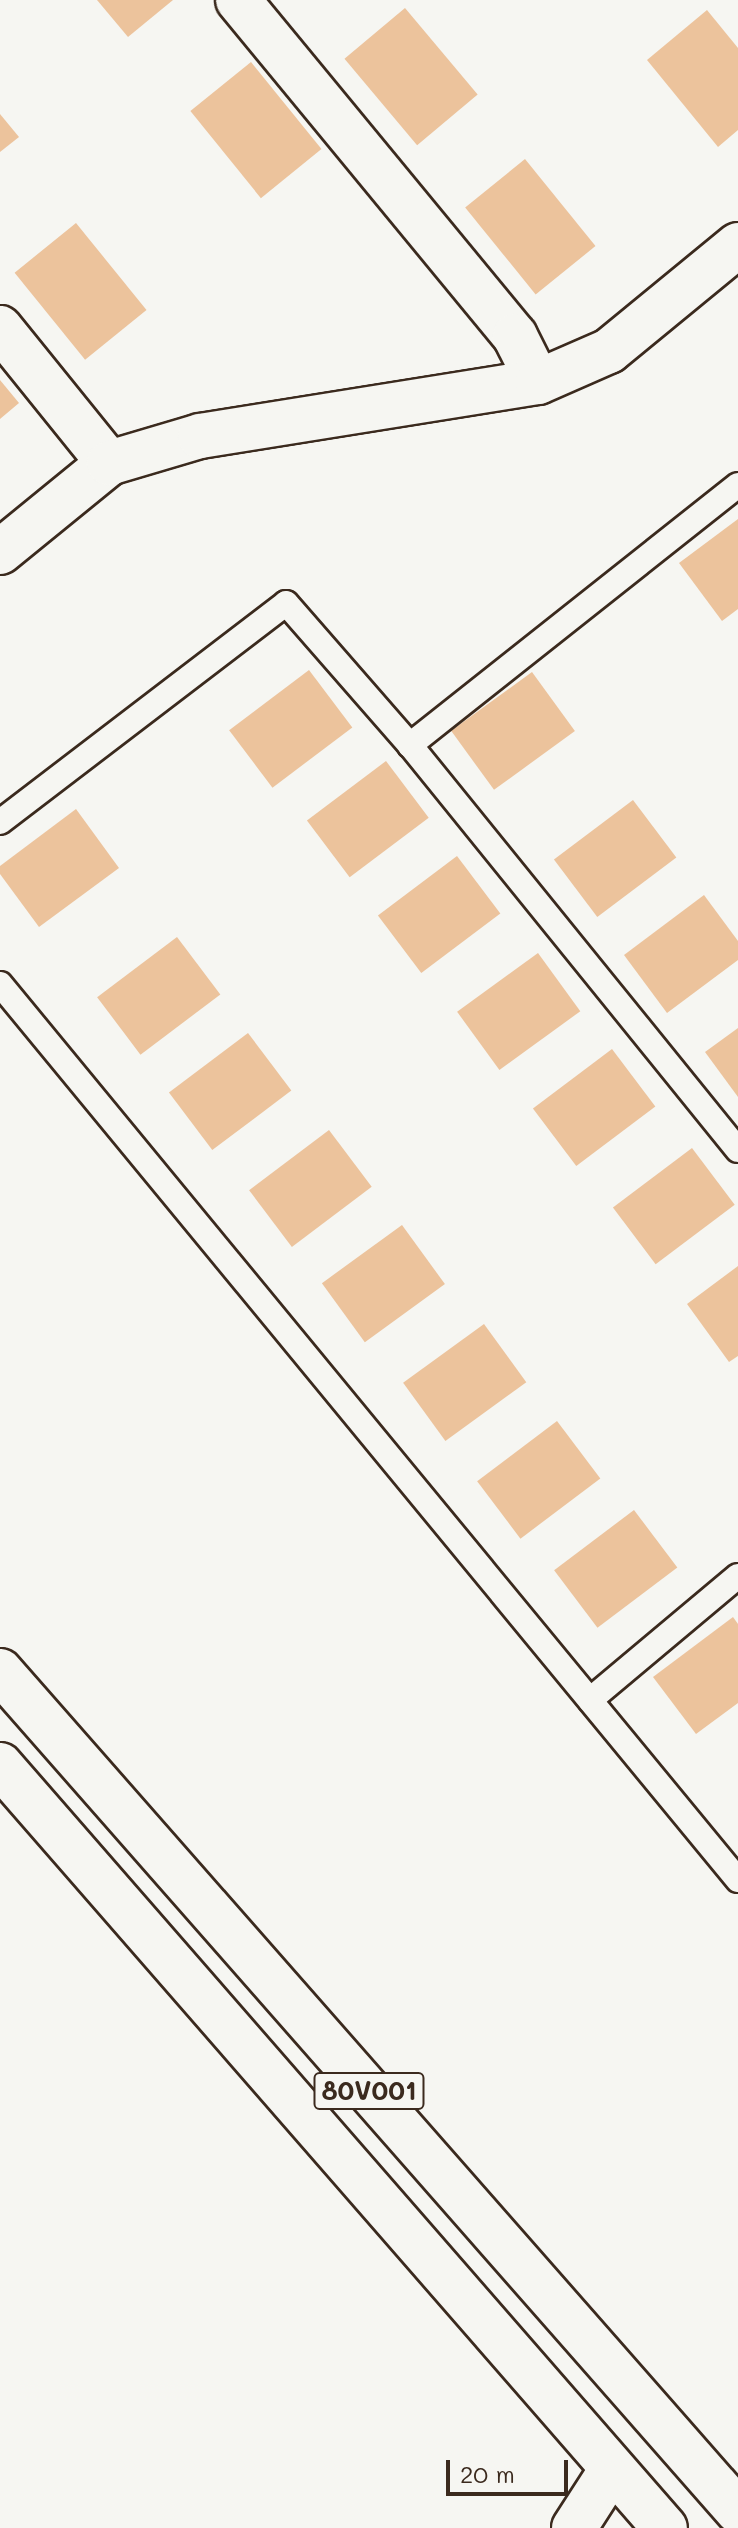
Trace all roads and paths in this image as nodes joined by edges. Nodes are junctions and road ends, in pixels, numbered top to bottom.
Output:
1 (238, 0) edge
2 (738, 245) edge
3 (0, 328) edge
4 (538, 382) junction
5 (109, 463) junction
6 (738, 485) edge
7 (0, 552) edge
8 (410, 745) junction
9 (0, 822) edge
10 (0, 984) edge
11 (738, 1150) edge
12 (738, 1576) edge
13 (0, 1671) edge
14 (590, 1700) junction
15 (4, 1777) edge
16 (738, 1880) edge
17 (612, 2469) junction
18 (738, 2511) edge
19 (574, 2528) edge
20 (665, 2528) edge

1 - 4 main road
2 - 4 main road
3 - 5 main road
4 - 5 main road
5 - 7 main road
6 - 8 lane
8 - 9 lane
8 - 11 lane
10 - 14 lane
12 - 14 lane
13 - 18 main road, 80V001
14 - 16 lane
15 - 17 main road, 80V001
17 - 19 main road
17 - 20 main road, 80V001

